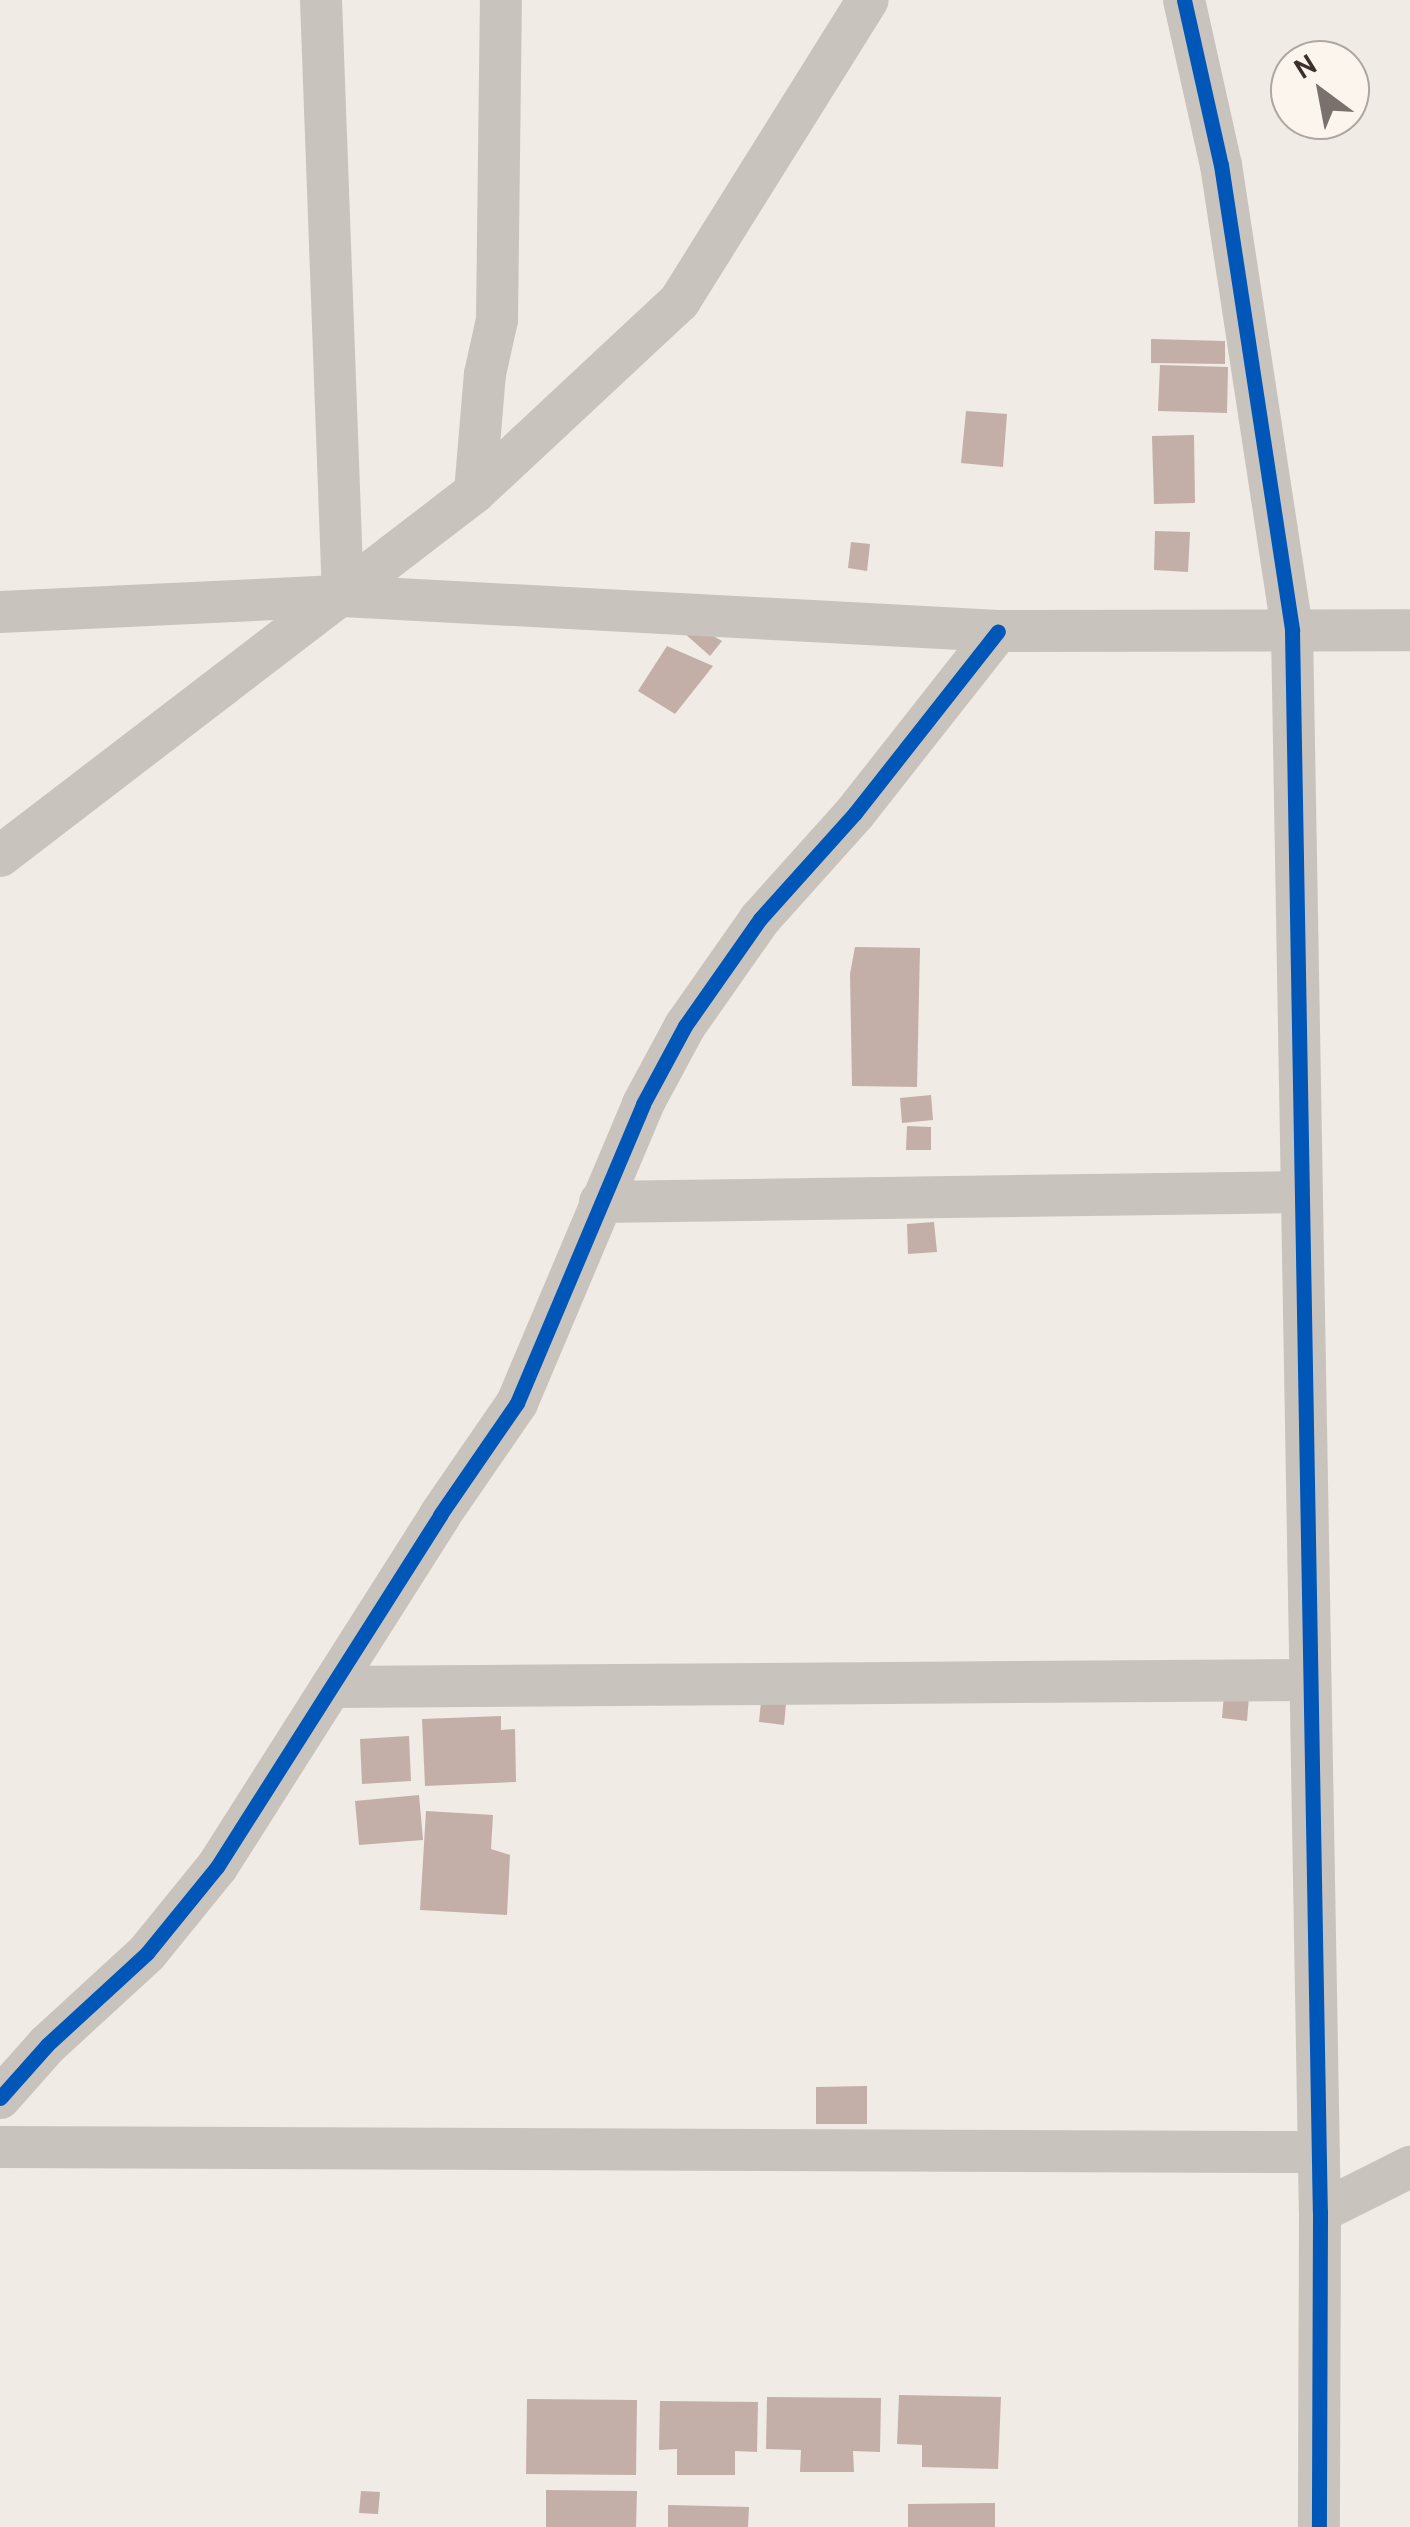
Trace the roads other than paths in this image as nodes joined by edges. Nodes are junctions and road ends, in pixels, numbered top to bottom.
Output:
1 (321, 0) edge
2 (501, 0) edge
3 (868, 0) edge
4 (1184, 0) edge
5 (474, 492) junction
6 (343, 596) junction
7 (0, 612) edge
8 (1410, 630) edge
9 (998, 631) junction
10 (1292, 631) junction
11 (0, 856) edge
12 (1301, 1192) junction
13 (600, 1202) junction
14 (1310, 1680) junction
15 (331, 1687) junction
16 (0, 2098) edge
17 (0, 2147) edge
18 (1319, 2152) junction
19 (1410, 2167) edge
20 (1320, 2212) junction
21 (1319, 2527) edge

1 - 6 street
2 - 5 street
3 - 5 street
4 - 10 street
5 - 6 street
6 - 7 street
6 - 9 street
6 - 11 street
8 - 10 street
9 - 10 street
9 - 13 street
10 - 12 street
12 - 13 street
12 - 14 street
13 - 15 street
14 - 15 street
14 - 18 street
15 - 16 street
17 - 18 street
18 - 20 street
19 - 20 street
20 - 21 street

